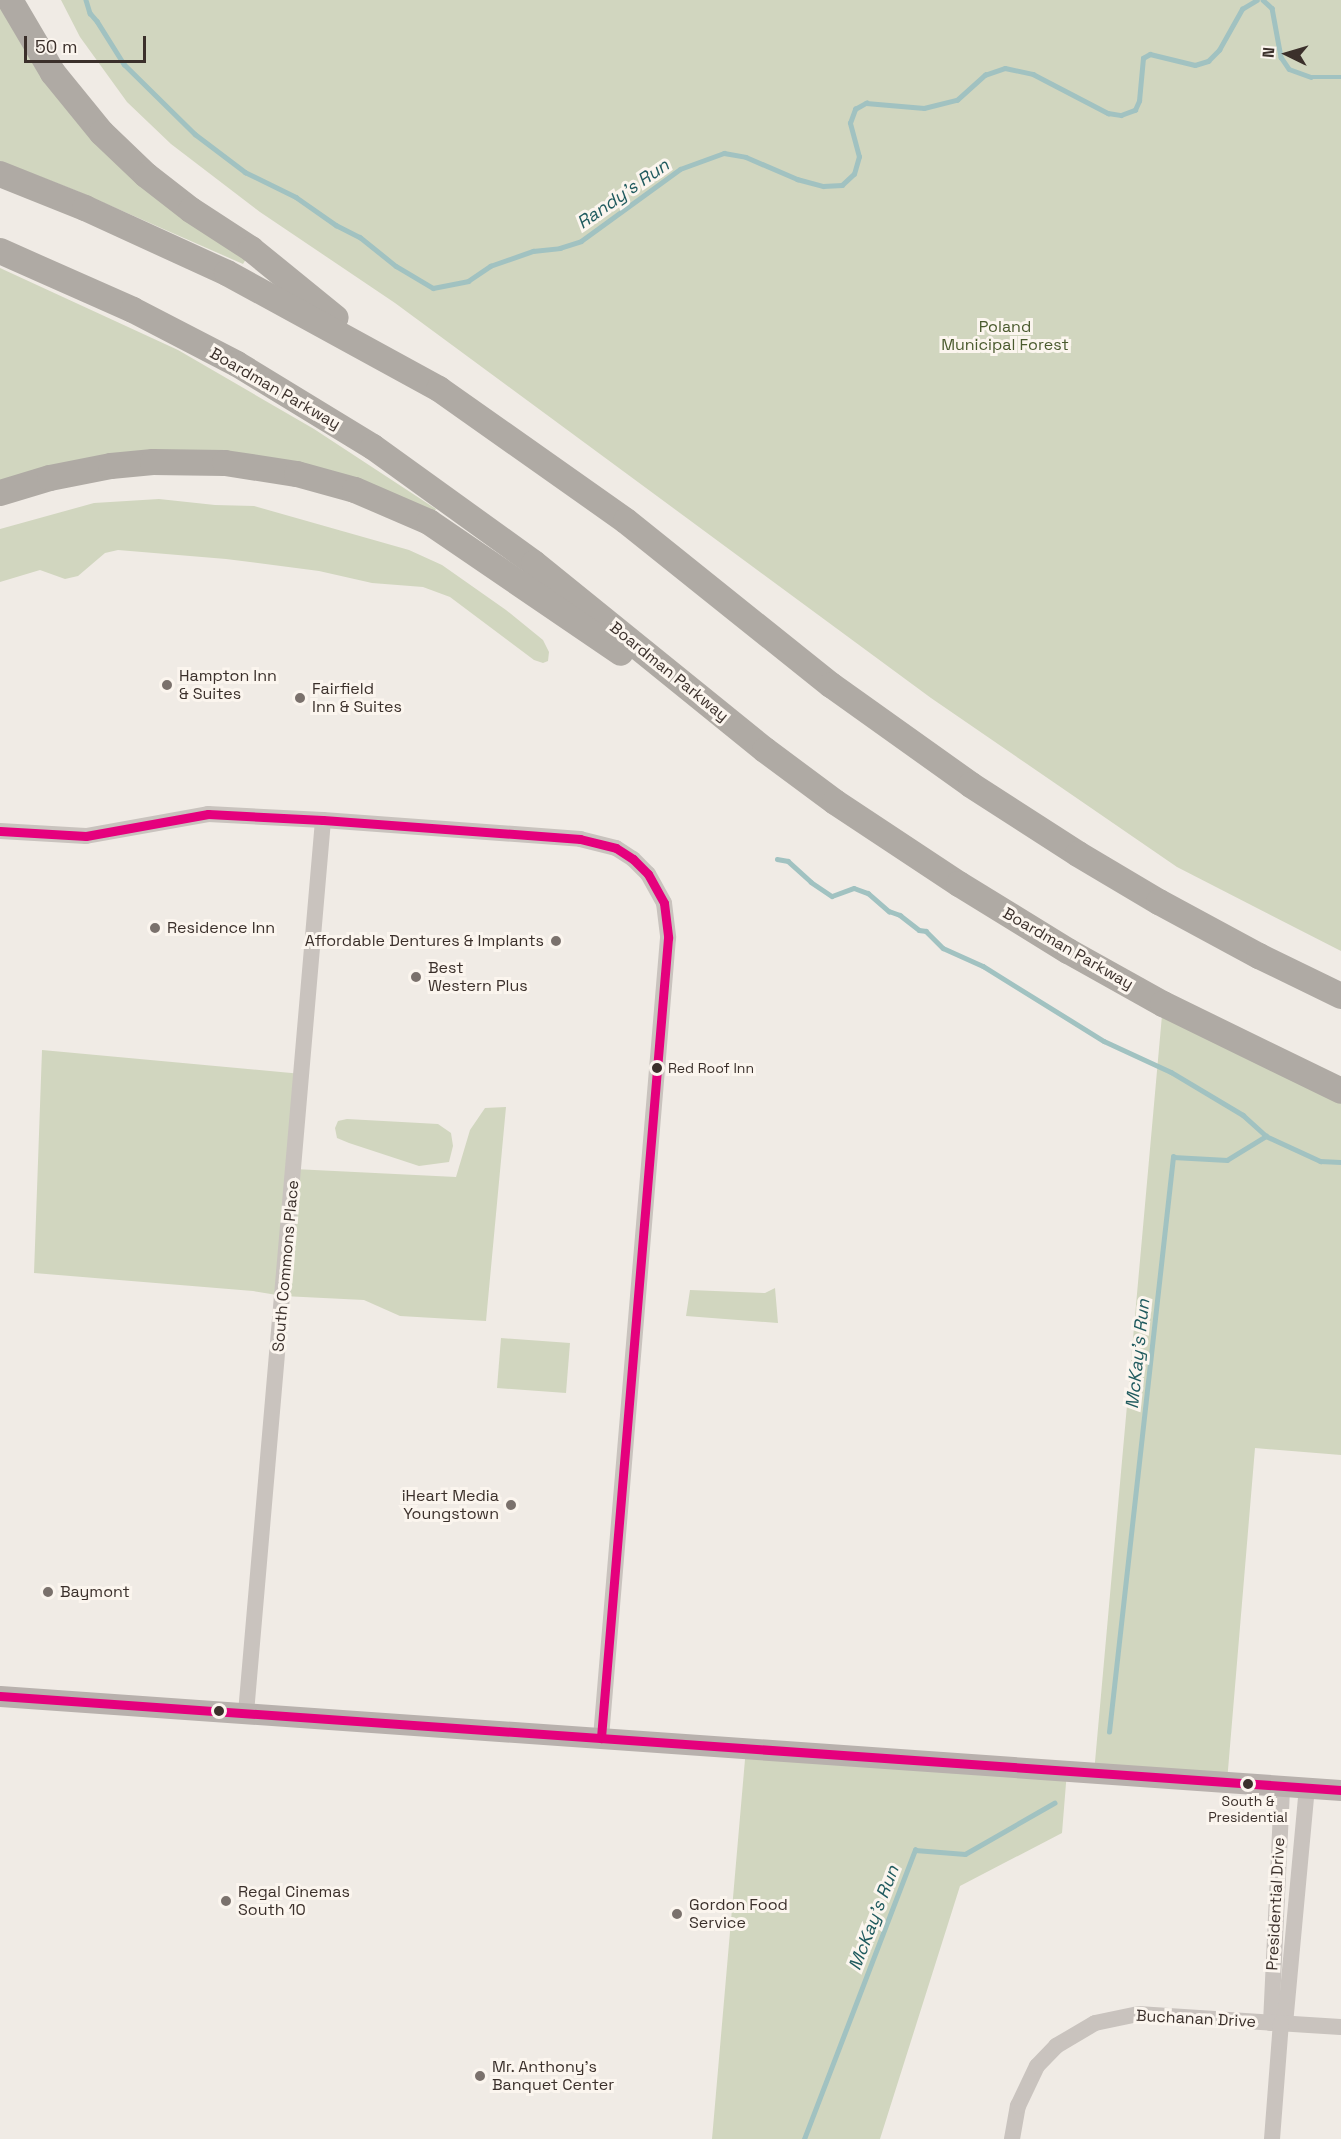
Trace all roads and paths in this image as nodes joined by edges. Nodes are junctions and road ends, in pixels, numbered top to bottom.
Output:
1 (10, 0) edge
2 (0, 174) edge
3 (0, 251) edge
4 (380, 354) junction
5 (0, 492) edge
6 (765, 750) junction
7 (324, 820) junction
8 (0, 831) edge
9 (1341, 996) edge
10 (1341, 1091) edge
11 (0, 1696) edge
12 (246, 1713) junction
13 (600, 1738) junction
14 (1282, 1786) junction
15 (1307, 1788) junction
16 (1341, 1790) edge
17 (1279, 2023) junction
18 (1341, 2027) edge
19 (1012, 2139) edge
20 (1272, 2139) edge

1 - 4 highway
2 - 4 highway
3 - 6 highway, Boardman Parkway
4 - 9 highway
5 - 6 highway
6 - 10 highway, Boardman Parkway
7 - 8 street
7 - 12 street, South Commons Place
7 - 13 street
11 - 12 main road
12 - 13 main road
13 - 14 main road
14 - 15 main road
14 - 17 street, Presidential Drive
15 - 16 main road
15 - 17 street, Presidential Drive
17 - 18 street, Buchanan Drive
17 - 19 street, Buchanan Drive
17 - 20 street, Presidential Drive

